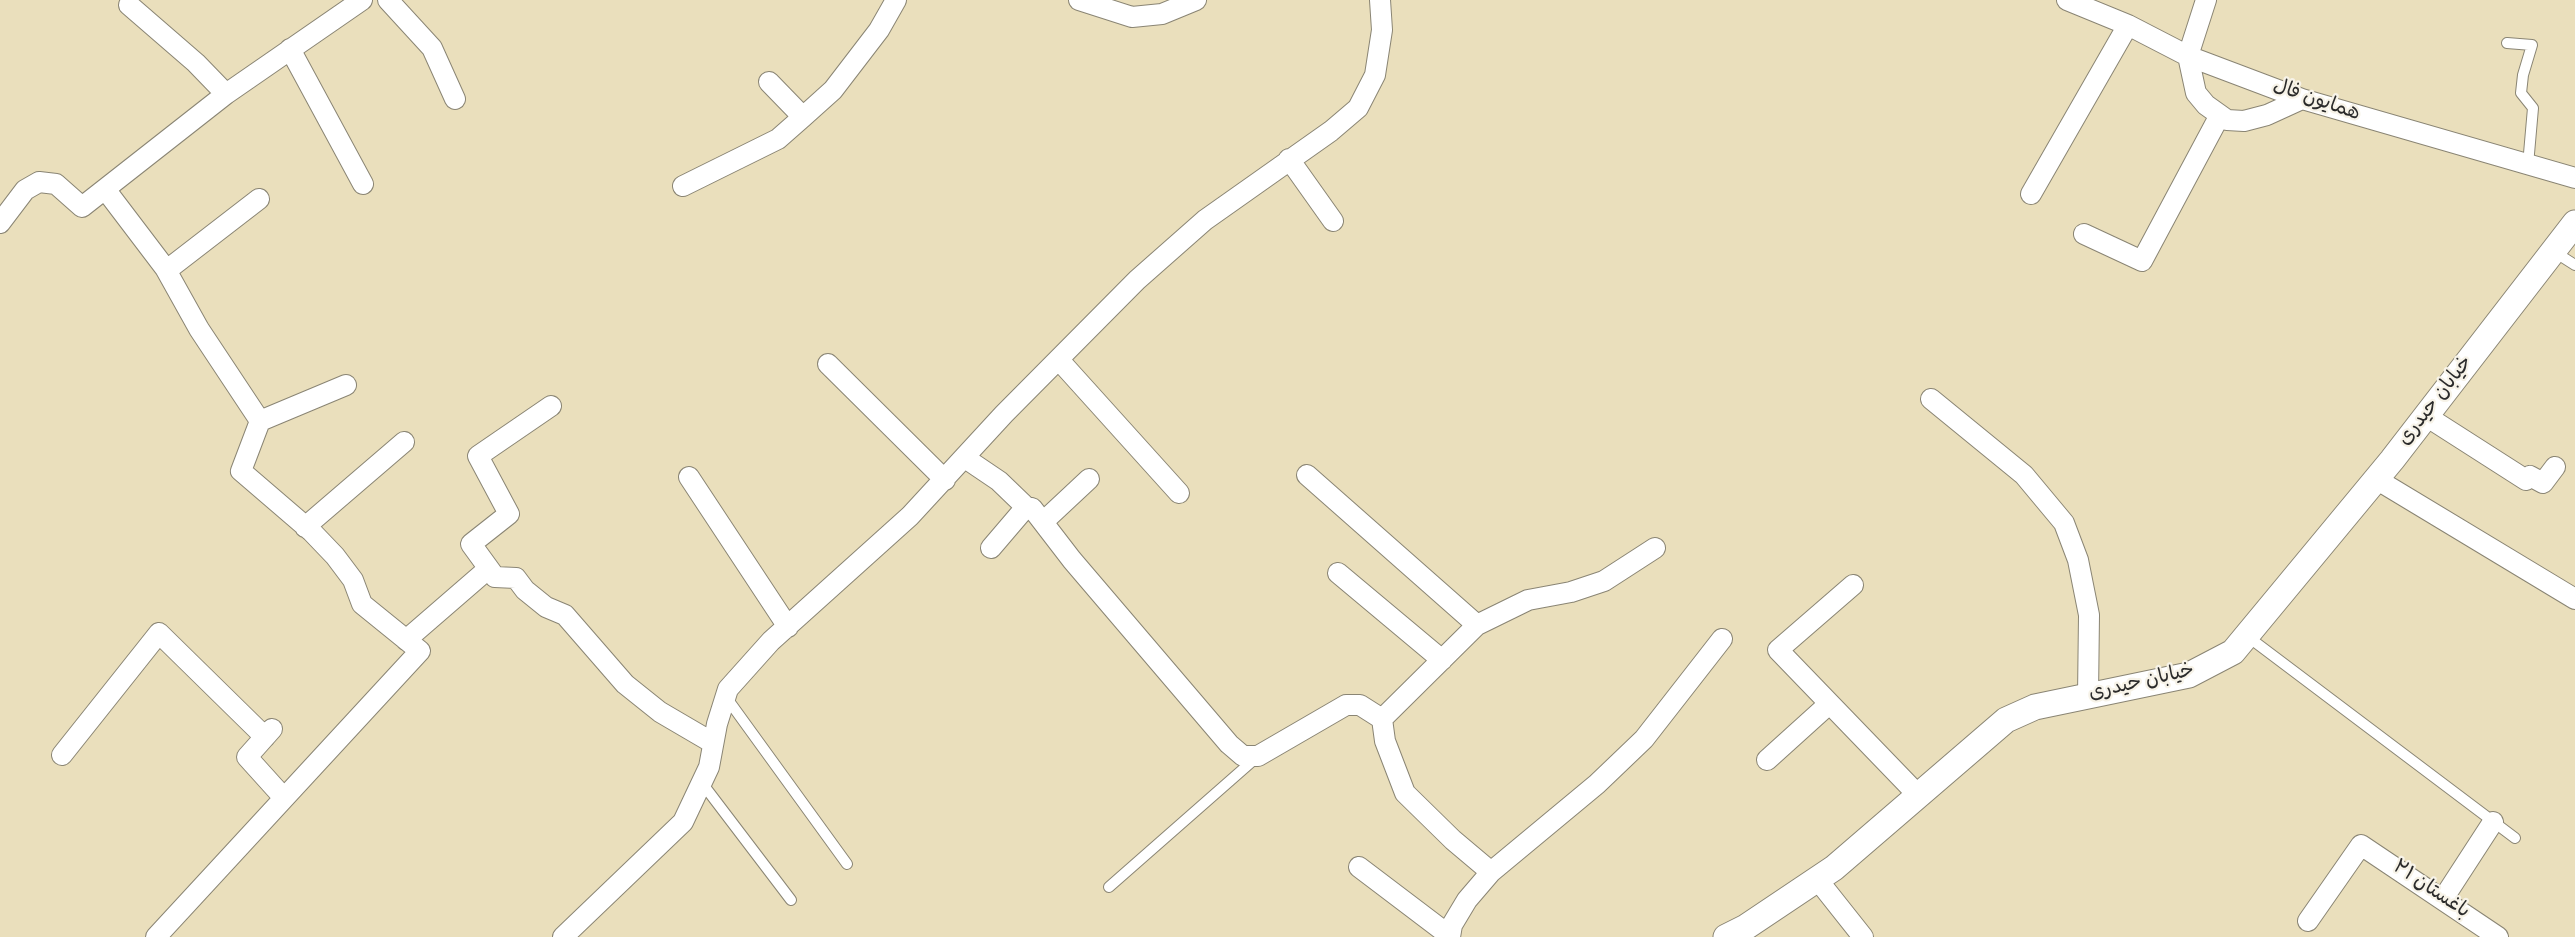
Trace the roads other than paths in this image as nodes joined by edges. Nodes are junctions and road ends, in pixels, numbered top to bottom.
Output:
1 (362, 0) edge
2 (388, 0) edge
3 (896, 0) edge
4 (1079, 0) edge
5 (1380, 0) edge
6 (2067, 0) edge
7 (2206, 0) edge
8 (1184, 2) edge
9 (129, 5) dead end
10 (2128, 25) junction
11 (2507, 43) dead end
12 (290, 49) junction
13 (2188, 56) junction
14 (769, 82) dead end
15 (226, 94) junction
16 (455, 99) dead end
17 (2302, 99) junction
18 (2220, 115) junction
19 (803, 117) junction
20 (1289, 159) junction
21 (2528, 165) junction
22 (2575, 178) edge
23 (363, 184) dead end
24 (683, 186) dead end
25 (105, 189) junction
26 (2032, 194) dead end
27 (259, 199) dead end
28 (1333, 221) dead end
29 (0, 223) edge
30 (2575, 223) edge
31 (2084, 234) dead end
32 (2553, 252) junction
33 (2575, 265) edge
34 (167, 270) junction
35 (1059, 360) junction
36 (828, 364) dead end
37 (346, 385) dead end
38 (1931, 399) dead end
39 (552, 406) dead end
40 (2426, 416) junction
41 (260, 421) junction
42 (404, 442) dead end
43 (965, 458) junction
44 (2556, 467) dead end
45 (1307, 475) dead end
46 (690, 477) dead end
47 (1090, 478) dead end
48 (2376, 479) junction
49 (946, 480) junction
50 (1179, 493) dead end
51 (1026, 508) junction
52 (1043, 522) junction
53 (306, 527) junction
54 (991, 548) dead end
55 (1655, 548) dead end
56 (488, 569) junction
57 (1338, 573) dead end
58 (1853, 585) dead end
59 (2575, 599) edge
60 (1477, 625) junction
61 (788, 626) junction
62 (2247, 636) junction
63 (1722, 639) dead end
64 (406, 640) junction
65 (1442, 660) junction
66 (726, 696) junction
67 (2088, 696) junction
68 (1830, 704) junction
69 (1382, 719) junction
70 (713, 743) junction
71 (62, 755) dead end
72 (1258, 756) junction
73 (1767, 760) dead end
74 (702, 783) junction
75 (1918, 795) junction
76 (284, 798) junction
77 (2493, 822) junction
78 (2515, 838) dead end
79 (846, 864) dead end
80 (1360, 867) dead end
81 (1491, 872) junction
82 (1817, 879) junction
83 (1109, 886) dead end
84 (2443, 899) junction
85 (791, 900) dead end
86 (2308, 921) dead end
87 (156, 937) edge
88 (563, 937) edge
89 (1450, 937) edge
90 (1726, 937) edge
91 (1864, 937) edge
92 (2498, 937) edge

1 - 12 street
2 - 16 street
3 - 19 street
4 - 8 street
5 - 20 street
6 - 10 street, همایون فال
7 - 13 street
9 - 15 street
10 - 13 street, همایون فال
10 - 26 street
11 - 21 lane
12 - 15 street
12 - 23 street
13 - 17 street, همایون فال
13 - 18 street
14 - 19 street
15 - 25 street
17 - 18 street
17 - 21 street, همایون فال
18 - 31 street
19 - 24 street
20 - 28 street
20 - 35 street
21 - 22 street, همایون فال
25 - 29 street
25 - 34 street
27 - 34 street
30 - 32 street, خیابان حیدری
32 - 33 lane
32 - 40 street, خیابان حیدری
34 - 41 street
35 - 43 street
35 - 50 street
36 - 49 street
37 - 41 street
38 - 67 street
39 - 56 street
40 - 44 street
40 - 48 street, خیابان حیدری
41 - 53 street
42 - 53 street
43 - 49 street
43 - 51 street
45 - 60 street
46 - 61 street
47 - 52 street
48 - 59 street
48 - 62 street, خیابان حیدری
49 - 61 street
51 - 52 street
51 - 54 street
52 - 72 street
53 - 64 street
55 - 60 street
56 - 64 street
56 - 70 street
57 - 65 street
58 - 68 street
60 - 65 street
61 - 66 street
62 - 67 street, خیابان حیدری
62 - 77 lane
63 - 81 street
64 - 76 street
65 - 69 street
66 - 70 street
66 - 79 lane
67 - 75 street, خیابان حیدری
68 - 73 street
68 - 75 street
69 - 72 street
69 - 81 street
70 - 74 street
71 - 76 street
72 - 83 lane
74 - 85 lane
74 - 88 street
75 - 82 street, خیابان حیدری
76 - 87 street
77 - 78 lane
77 - 84 street
80 - 89 street
81 - 89 street
82 - 90 street, خیابان حیدری
82 - 91 street
84 - 86 street, باغستان ۲۱
84 - 92 street, باغستان ۲۱

